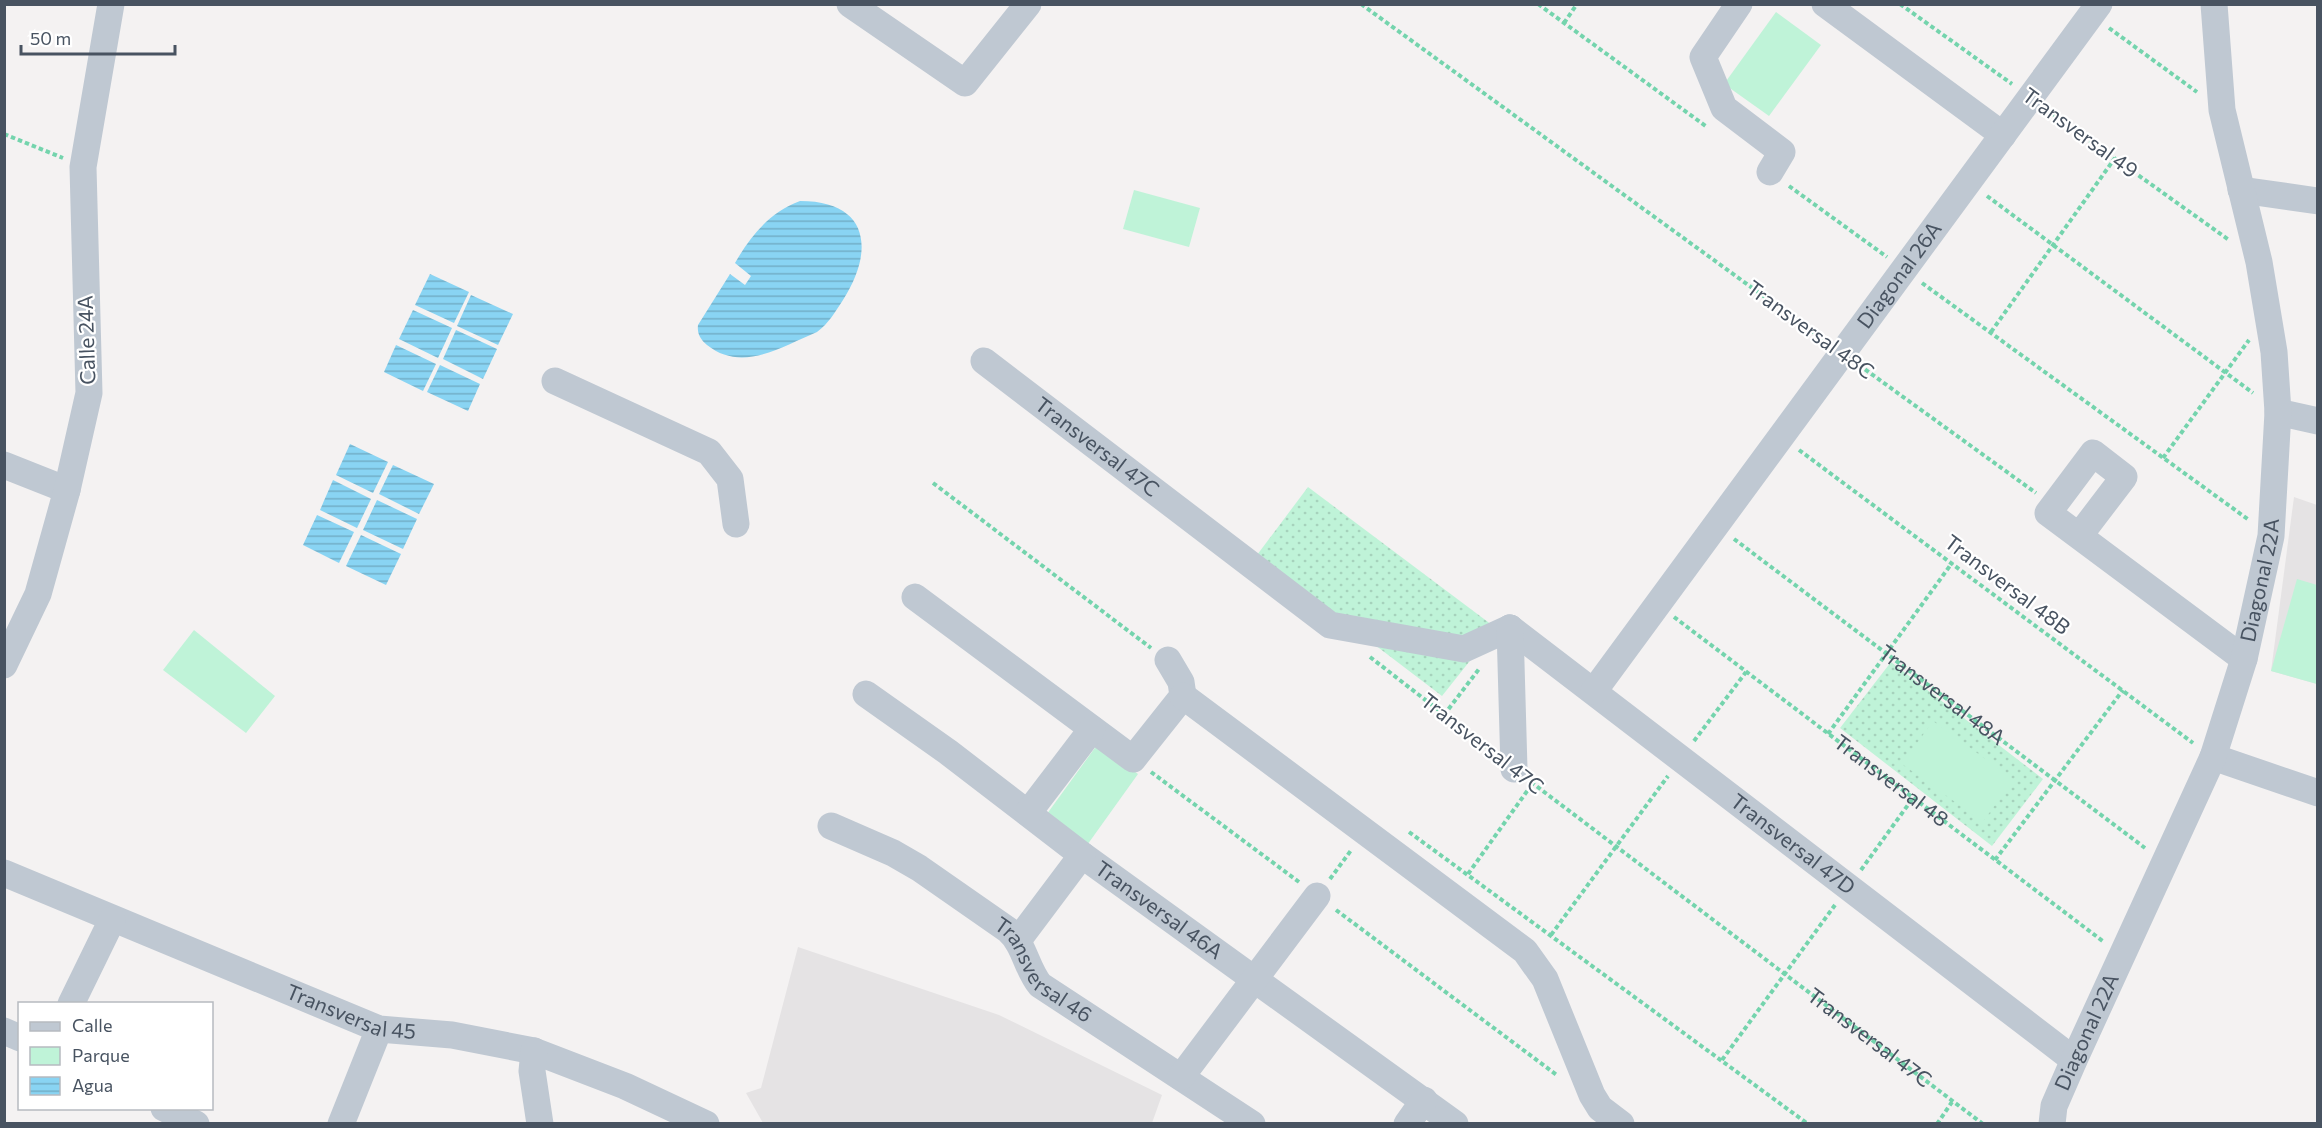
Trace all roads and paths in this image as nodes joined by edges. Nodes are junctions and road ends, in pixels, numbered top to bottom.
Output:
1 (111, 4) edge
2 (850, 4) edge
3 (1361, 4) edge
4 (1577, 4) edge
5 (1738, 4) edge
6 (1825, 4) edge
7 (1900, 4) edge
8 (2214, 4) edge
9 (1023, 6) edge
10 (2096, 10) edge
11 (1564, 23) dead end
12 (2031, 98) junction
13 (2222, 110) junction
14 (4, 134) edge
15 (2004, 135) junction
16 (2115, 158) junction
17 (84, 167) junction
18 (1770, 172) dead end
19 (1969, 182) junction
20 (2241, 190) junction
21 (2318, 201) edge
22 (2230, 241) dead end
23 (2052, 244) junction
24 (2269, 313) junction
25 (1991, 332) dead end
26 (1844, 354) junction
27 (984, 361) dead end
28 (2225, 373) junction
29 (555, 381) dead end
30 (2278, 412) junction
31 (2318, 420) edge
32 (1782, 438) junction
33 (2163, 458) dead end
34 (4, 465) edge
35 (67, 490) junction
36 (2053, 506) junction
37 (736, 524) dead end
38 (1718, 526) junction
39 (2079, 536) junction
40 (1952, 563) junction
41 (915, 597) dead end
42 (1659, 606) junction
43 (1510, 628) junction
44 (1365, 652) dead end
45 (1886, 653) junction
46 (2244, 659) junction
47 (6, 660) edge
48 (1168, 660) dead end
49 (1484, 663) dead end
50 (1746, 672) junction
51 (2123, 690) junction
52 (1594, 691) junction
53 (866, 694) dead end
54 (1183, 696) junction
55 (1444, 715) junction
56 (1092, 729) junction
57 (1828, 734) junction
58 (2213, 757) junction
59 (1133, 759) junction
60 (1681, 759) junction
61 (1523, 776) junction
62 (2055, 780) junction
63 (2318, 793) edge
64 (1913, 798) junction
65 (1028, 813) junction
66 (831, 826) dead end
67 (1364, 832) junction
68 (1616, 847) junction
69 (1082, 855) junction
70 (1995, 860) junction
71 (2165, 863) junction
72 (4, 873) edge
73 (1468, 874) dead end
74 (1849, 886) junction
75 (1317, 896) junction
76 (112, 920) junction
77 (1551, 935) dead end
78 (1019, 939) junction
79 (2121, 955) junction
80 (1785, 975) junction
81 (1255, 979) junction
82 (72, 1002) edge
83 (379, 1029) junction
84 (4, 1031) edge
85 (18, 1037) edge
86 (534, 1051) junction
87 (1722, 1060) dead end
88 (2074, 1060) junction
89 (1181, 1077) junction
90 (1562, 1079) dead end
91 (1424, 1100) junction
92 (1952, 1102) junction
93 (168, 1110) edge
94 (196, 1124) edge
95 (341, 1124) edge
96 (540, 1124) edge
97 (706, 1124) edge
98 (1252, 1124) edge
99 (1407, 1124) edge
100 (1455, 1124) edge
101 (1621, 1124) edge
102 (1937, 1124) edge
103 (1983, 1124) edge
104 (2052, 1124) edge

1 - 17 street, Calle 24A
2 - 9 street
3 - 26 path, Transversal 48C
4 - 11 path
5 - 18 street
6 - 15 street
7 - 12 path, Transversal 49
8 - 13 street, Diagonal 22A
10 - 12 street, Diagonal 26A
10 - 13 path
12 - 15 street, Diagonal 26A
12 - 16 path, Transversal 49
13 - 20 street, Diagonal 22A
14 - 17 path
15 - 19 street, Diagonal 26A
16 - 22 path, Transversal 49
16 - 23 path
17 - 35 street, Calle 24A
19 - 23 path
19 - 26 street, Diagonal 26A
20 - 21 street
20 - 24 street, Diagonal 22A
23 - 25 path
23 - 28 path
24 - 28 path
24 - 30 street, Diagonal 22A
26 - 32 street, Diagonal 26A
26 - 36 path, Transversal 48C
27 - 43 street, Transversal 47C
28 - 30 path
28 - 33 path
29 - 37 street
30 - 31 street
30 - 46 street, Diagonal 22A
32 - 38 street, Diagonal 26A
32 - 40 path, Transversal 48B
34 - 35 street
35 - 47 street, Calle 24A
36 - 39 street
36 - 39 street
38 - 42 street, Diagonal 26A
38 - 45 path, Transversal 48A
39 - 46 street
40 - 45 path
40 - 51 path, Transversal 48B
41 - 56 street
42 - 50 path, Transversal 48
42 - 52 street, Diagonal 26A
43 - 52 street, Transversal 47D
43 - 61 street
44 - 55 path, Transversal 47C
45 - 57 path
45 - 62 path, Transversal 48A
46 - 58 street, Diagonal 22A
48 - 54 street
49 - 55 path
50 - 57 path, Transversal 48
50 - 60 path
51 - 58 path, Transversal 48B
51 - 62 path
52 - 60 street, Transversal 47D
53 - 65 street, Transversal 46A
54 - 59 street
54 - 67 street
55 - 61 path, Transversal 47C
56 - 59 street
56 - 65 street
57 - 64 path, Transversal 48
58 - 63 street
58 - 71 street, Diagonal 22A
59 - 75 path
60 - 68 path
60 - 74 street, Transversal 47D
61 - 68 path, Transversal 47C
61 - 73 path
62 - 70 path
62 - 71 path, Transversal 48A
64 - 70 path, Transversal 48
64 - 74 path
65 - 69 street, Transversal 46A
66 - 78 street, Transversal 46
67 - 75 path
67 - 101 street
68 - 77 path
68 - 80 path, Transversal 47C
69 - 78 street
69 - 81 street, Transversal 46A
70 - 79 path, Transversal 48
71 - 79 street, Diagonal 22A
72 - 76 street, Transversal 45
74 - 80 path
74 - 88 street, Transversal 47D
75 - 81 street
75 - 90 path
76 - 82 street
76 - 83 street, Transversal 45
78 - 89 street, Transversal 46
79 - 88 street, Diagonal 22A
80 - 87 path
80 - 92 path, Transversal 47C
81 - 89 street
81 - 91 street, Transversal 46A
83 - 86 street, Transversal 45
83 - 95 street
84 - 85 street
86 - 96 street
86 - 97 street, Transversal 45
88 - 104 street, Diagonal 22A
89 - 98 street, Transversal 46
91 - 99 street
91 - 100 street, Transversal 46A
92 - 102 path
92 - 103 path, Transversal 47C
93 - 94 street

